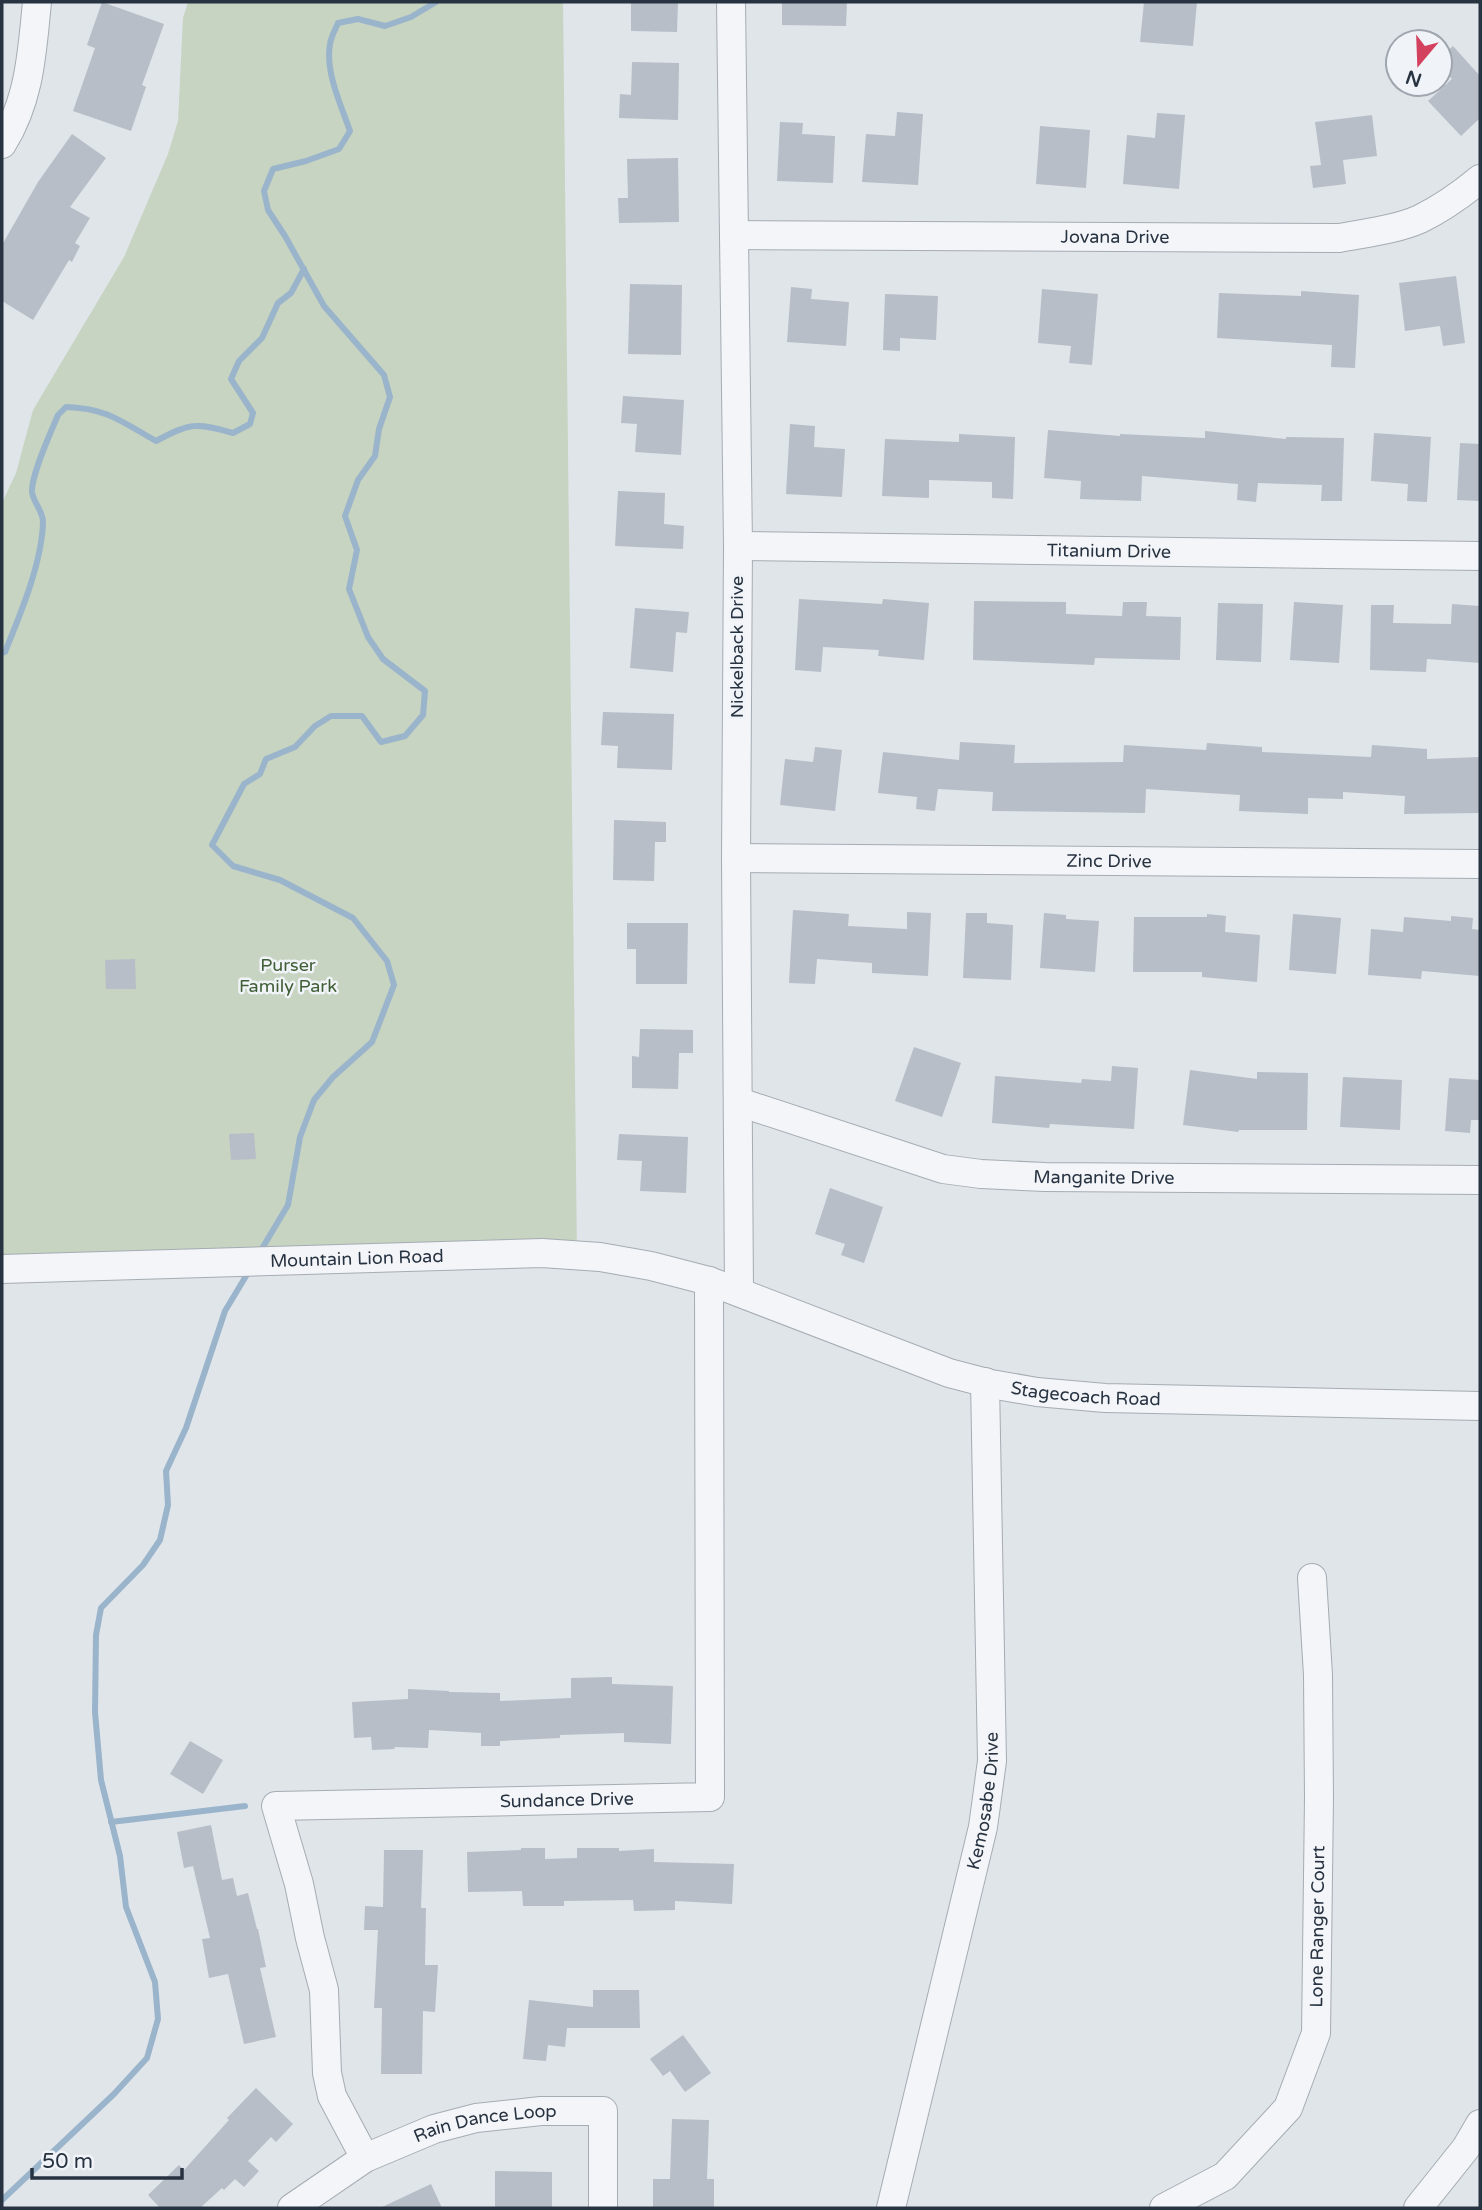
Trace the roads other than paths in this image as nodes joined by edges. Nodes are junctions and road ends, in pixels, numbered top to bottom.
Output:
1 (37, 2) edge
2 (731, 2) edge
3 (12, 98) edge
4 (2, 144) edge
5 (1480, 179) edge
6 (734, 235) junction
7 (738, 546) junction
8 (1480, 556) edge
9 (736, 858) junction
10 (1480, 864) edge
11 (739, 1102) junction
12 (1480, 1180) edge
13 (2, 1269) edge
14 (709, 1281) junction
15 (739, 1292) junction
16 (985, 1382) junction
17 (1480, 1406) edge
18 (1312, 1578) dead end
19 (1480, 2124) edge
20 (365, 2158) junction
21 (292, 2208) edge
22 (603, 2208) edge
23 (891, 2208) edge
24 (1164, 2208) edge
25 (1418, 2208) edge

1 - 3 street
2 - 6 street, Nickelback Drive
3 - 4 street
5 - 6 street, Jovana Drive
6 - 7 street, Nickelback Drive
7 - 8 street, Titanium Drive
7 - 9 street, Nickelback Drive
9 - 10 street, Zinc Drive
9 - 11 street, Nickelback Drive
11 - 12 street, Manganite Drive
11 - 15 street, Nickelback Drive
13 - 14 street, Mountain Lion Road
14 - 15 street, Stagecoach Road
14 - 20 street, Sundance Drive
15 - 16 street, Stagecoach Road
16 - 17 street, Stagecoach Road
16 - 23 street, Kemosabe Drive
18 - 24 street, Lone Ranger Court
19 - 25 street
20 - 21 street, Rain Dance Loop
20 - 22 street, Rain Dance Loop

